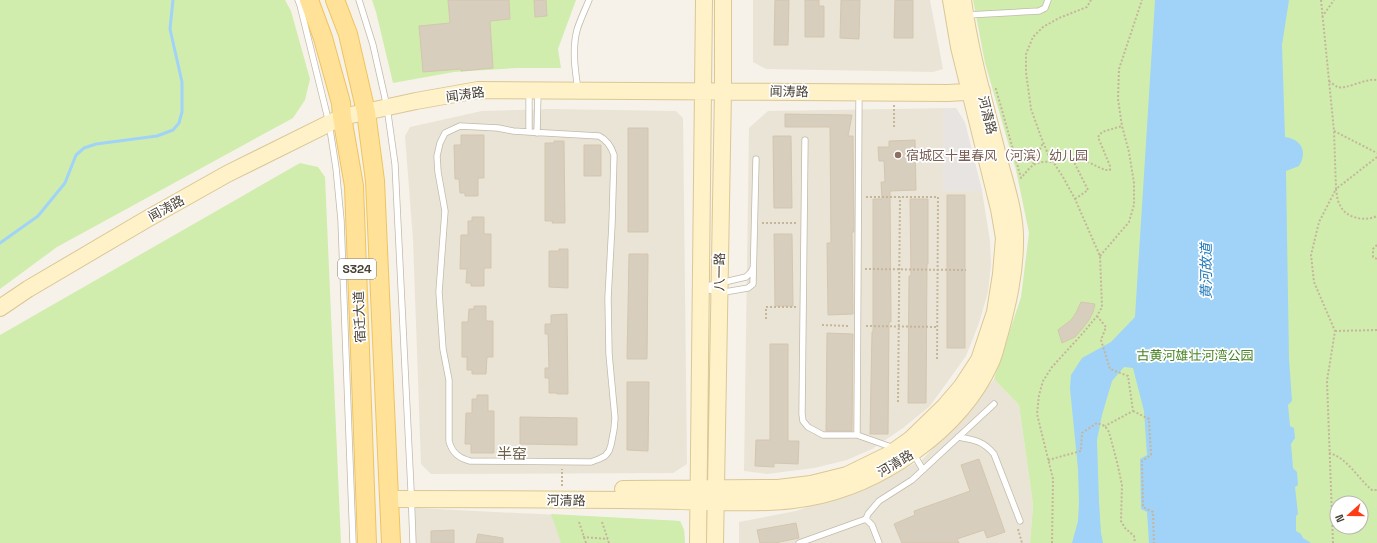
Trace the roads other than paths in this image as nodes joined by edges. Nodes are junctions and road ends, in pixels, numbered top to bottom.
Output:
1 (298, 0) edge
2 (309, 0) edge
3 (335, 0) edge
4 (359, 0) edge
5 (589, 0) edge
6 (704, 0) edge
7 (723, 0) edge
8 (951, 0) edge
9 (1048, 0) edge
10 (964, 8) edge
11 (533, 90) junction
12 (578, 90) junction
13 (723, 91) junction
14 (704, 92) junction
15 (859, 92) junction
16 (976, 92) junction
17 (387, 107) junction
18 (366, 112) junction
19 (336, 120) junction
20 (529, 132) junction
21 (537, 133) junction
22 (805, 140) dead end
23 (756, 159) dead end
24 (754, 264) junction
25 (701, 288) junction
26 (719, 288) junction
27 (0, 308) edge
28 (994, 404) dead end
29 (857, 435) junction
30 (958, 437) junction
31 (896, 449) junction
32 (913, 453) junction
33 (923, 470) junction
34 (389, 495) junction
35 (411, 495) junction
36 (698, 495) junction
37 (715, 495) junction
38 (866, 519) junction
39 (1020, 521) road end
40 (353, 543) edge
41 (367, 543) edge
42 (391, 543) edge
43 (413, 543) edge
44 (698, 543) edge
45 (715, 543) edge
46 (800, 543) edge
47 (879, 543) edge

1 - 19 lane
2 - 19 main road, 宿迁大道 / S324
3 - 18 main road, 宿迁大道 / S324
4 - 17 lane
5 - 12 lane
6 - 14 street, 八一路
7 - 13 street, 八一路
8 - 16 street, 河清路
9 - 10 lane
10 - 16 street, 河清路
11 - 12 street, 闻涛路
11 - 17 street, 闻涛路
11 - 20 lane
11 - 21 lane
12 - 14 street, 闻涛路
13 - 14 street, 闻涛路
13 - 15 street, 闻涛路
13 - 26 street, 八一路
14 - 25 street, 八一路
15 - 16 street, 闻涛路
15 - 29 lane
16 - 31 street, 河清路
16 - 32 street, 河清路
17 - 18 street, 闻涛路
17 - 35 lane
18 - 19 street, 闻涛路
18 - 34 main road, 宿迁大道 / S324
19 - 27 street, 闻涛路
19 - 40 lane
19 - 41 main road, 宿迁大道 / S324
20 - 21 lane
20 - 21 lane
22 - 29 lane
23 - 24 lane
24 - 26 lane
24 - 26 lane
25 - 26 lane
25 - 26 lane
25 - 36 street, 八一路
26 - 37 street, 八一路
28 - 30 lane
29 - 31 lane
30 - 33 lane
30 - 39 lane
31 - 37 street, 河清路
32 - 33 lane
32 - 37 street, 河清路
33 - 38 lane
34 - 35 street, 河清路
34 - 42 main road, 宿迁大道 / S324
35 - 36 street, 河清路
35 - 36 street, 河清路
35 - 43 lane
36 - 37 street, 河清路
36 - 44 street, 八一路
37 - 45 street, 八一路
38 - 46 lane
38 - 47 lane

